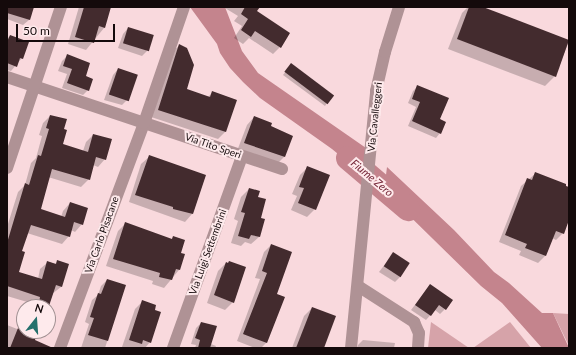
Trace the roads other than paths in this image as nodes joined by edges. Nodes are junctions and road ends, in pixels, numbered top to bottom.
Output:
1 (61, 7) edge
2 (184, 7) edge
3 (399, 7) edge
4 (7, 76) edge
5 (35, 86) junction
6 (144, 123) junction
7 (242, 156) junction
8 (7, 168) edge
9 (282, 169) dead end
10 (358, 286) junction
11 (60, 348) edge
12 (173, 348) edge
13 (351, 348) edge
14 (418, 348) edge

1 - 5 street
2 - 6 street
3 - 10 street, Via Cavalleggeri
4 - 5 street, Via Tito Speri
5 - 6 street, Via Tito Speri
5 - 8 street
6 - 7 street, Via Tito Speri
6 - 11 street, Via Carlo Pisacane
7 - 9 street, Via Tito Speri
7 - 12 street, Via Luigi Settembrini
10 - 13 street, Via Cavalleggeri
10 - 14 street

